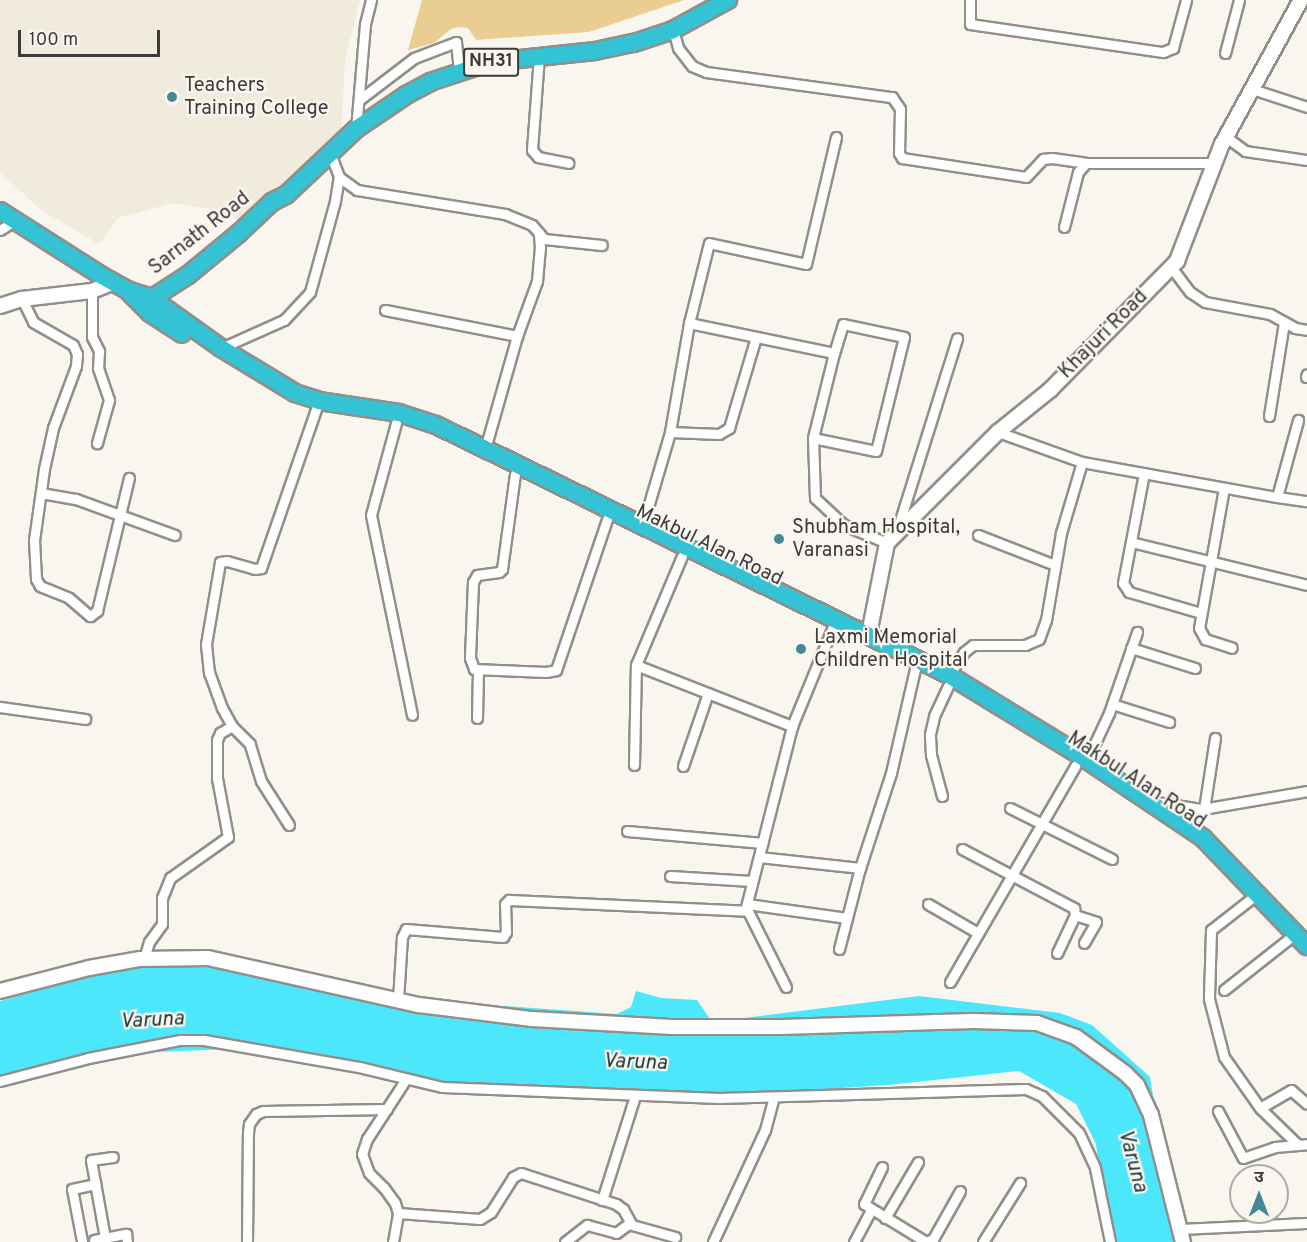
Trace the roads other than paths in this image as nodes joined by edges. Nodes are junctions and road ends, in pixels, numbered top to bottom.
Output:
1 (371, 0) edge
2 (728, 0) edge
3 (970, 0) edge
4 (1186, 0) edge
5 (1239, 0) edge
6 (1301, 0) edge
7 (673, 30) junction
8 (1225, 53) dead end
9 (539, 56) junction
10 (459, 71) junction
11 (1252, 89) junction
12 (359, 100) junction
13 (1307, 107) edge
14 (356, 129) junction
15 (836, 137) dead end
16 (1226, 137) junction
17 (330, 153) junction
18 (1307, 160) edge
19 (568, 163) dead end
20 (1086, 163) junction
21 (1215, 163) junction
22 (339, 177) junction
23 (5, 220) edge
24 (1064, 227) dead end
25 (539, 233) junction
26 (602, 245) dead end
27 (1171, 267) junction
28 (121, 286) junction
29 (92, 291) junction
30 (22, 299) junction
31 (150, 305) junction
32 (0, 306) edge
33 (385, 310) dead end
34 (1284, 322) junction
35 (689, 323) junction
36 (1307, 330) edge
37 (517, 336) junction
38 (756, 337) junction
39 (957, 338) dead end
40 (220, 348) junction
41 (834, 353) junction
42 (316, 409) junction
43 (1269, 416) dead end
44 (1298, 420) dead end
45 (396, 423) junction
46 (670, 432) junction
47 (998, 432) junction
48 (813, 438) junction
49 (97, 443) dead end
50 (485, 449) junction
51 (1082, 462) junction
52 (1144, 473) junction
53 (515, 474) junction
54 (129, 478) dead end
55 (1224, 488) junction
56 (41, 493) junction
57 (1277, 497) junction
58 (1307, 501) edge
59 (120, 514) junction
60 (607, 519) junction
61 (643, 524) junction
62 (176, 535) dead end
63 (978, 535) dead end
64 (892, 538) junction
65 (1131, 542) junction
66 (682, 556) junction
67 (1211, 561) junction
68 (1055, 565) junction
69 (1307, 585) edge
70 (1201, 613) junction
71 (832, 629) junction
72 (1137, 632) dead end
73 (869, 634) junction
74 (1131, 648) junction
75 (1232, 648) dead end
76 (918, 664) junction
77 (636, 665) junction
78 (1195, 668) dead end
79 (478, 670) junction
80 (948, 681) junction
81 (708, 693) junction
82 (1112, 704) junction
83 (0, 707) edge
84 (412, 715) dead end
85 (477, 718) dead end
86 (85, 719) dead end
87 (1169, 722) dead end
88 (232, 726) junction
89 (792, 726) junction
90 (1215, 738) dead end
91 (1081, 763) junction
92 (634, 765) dead end
93 (683, 766) dead end
94 (1307, 791) edge
95 (942, 796) dead end
96 (1150, 801) junction
97 (1010, 808) dead end
98 (1204, 809) junction
99 (1042, 823) junction
100 (289, 825) dead end
101 (627, 831) dead end
102 (762, 843) junction
103 (962, 849) dead end
104 (759, 856) junction
105 (1113, 859) dead end
106 (1229, 864) junction
107 (860, 868) junction
108 (1012, 874) junction
109 (670, 876) dead end
110 (752, 881) junction
111 (1257, 894) junction
112 (928, 904) dead end
113 (747, 907) junction
114 (1075, 915) junction
115 (847, 918) junction
116 (978, 933) junction
117 (1301, 940) edge
118 (1084, 943) dead end
119 (839, 949) dead end
120 (1057, 953) dead end
121 (144, 959) junction
122 (950, 982) dead end
123 (786, 987) dead end
124 (1224, 990) dead end
125 (0, 991) edge
126 (398, 1000) junction
127 (406, 1079) junction
128 (0, 1081) edge
129 (635, 1096) junction
130 (774, 1097) junction
131 (1307, 1104) edge
132 (1260, 1108) junction
133 (387, 1109) junction
134 (1218, 1111) dead end
135 (1303, 1144) edge
136 (113, 1157) dead end
137 (918, 1162) dead end
138 (882, 1167) dead end
139 (1020, 1183) dead end
140 (95, 1184) junction
141 (960, 1191) dead end
142 (602, 1200) junction
143 (871, 1210) junction
144 (398, 1214) junction
145 (885, 1218) junction
146 (630, 1223) junction
147 (1307, 1223) edge
148 (1182, 1236) edge
149 (675, 1237) dead end
150 (105, 1238) junction
151 (615, 1238) edge
152 (94, 1240) dead end
153 (82, 1241) edge
154 (127, 1242) edge
155 (247, 1242) edge
156 (393, 1242) edge
157 (565, 1242) edge
158 (713, 1242) edge
159 (854, 1242) edge
160 (983, 1242) edge
161 (1110, 1242) edge

1 - 12 street
2 - 7 highway, Sarnath Road / NH31
3 - 4 street
5 - 8 street
6 - 11 street, Khajuri Road
7 - 9 highway, Sarnath Road / NH31
7 - 20 street
9 - 10 highway, Sarnath Road / NH31
9 - 19 street
10 - 12 street
10 - 14 highway, Sarnath Road / NH31
11 - 13 street
11 - 16 street, Khajuri Road
12 - 14 street
14 - 17 highway, Sarnath Road / NH31
15 - 35 street
16 - 18 street
16 - 21 street, Khajuri Road
17 - 22 street
17 - 31 highway, Sarnath Road / NH31
20 - 21 street
20 - 24 street
21 - 27 street, Khajuri Road
22 - 25 street
22 - 40 street
23 - 28 highway
25 - 26 street
25 - 37 street
27 - 34 street
27 - 47 street, Khajuri Road
28 - 29 street
28 - 31 highway
29 - 30 street
29 - 49 street
30 - 32 street
30 - 56 street
31 - 40 highway, Makbul Alan Road
31 - 42 highway, Makbul Alan Road
33 - 37 street
34 - 36 street
34 - 43 street
35 - 38 street
35 - 46 street
37 - 50 street
38 - 41 street
38 - 46 street
39 - 64 street
40 - 50 highway, Makbul Alan Road
41 - 48 street
41 - 48 street
42 - 45 highway, Makbul Alan Road
42 - 88 street
44 - 57 street
45 - 53 highway, Makbul Alan Road
45 - 84 street
46 - 61 street
47 - 51 street
47 - 64 street, Khajuri Road
48 - 64 street
50 - 61 highway, Makbul Alan Road
51 - 52 street
51 - 68 street
52 - 55 street
52 - 65 street
53 - 60 highway, Makbul Alan Road
53 - 79 street
54 - 59 street
55 - 57 street
55 - 67 street
56 - 59 street
56 - 59 street
57 - 58 street
59 - 62 street
60 - 66 highway, Makbul Alan Road
60 - 79 street
61 - 73 highway, Makbul Alan Road
63 - 68 street
64 - 73 street
65 - 67 street
65 - 70 street
66 - 71 highway, Makbul Alan Road
66 - 77 street
67 - 69 street
67 - 70 street
68 - 80 street
70 - 75 street
71 - 76 highway, Makbul Alan Road
71 - 89 street
72 - 74 street
73 - 76 highway, Makbul Alan Road
74 - 78 street
74 - 82 street
76 - 80 highway, Makbul Alan Road
76 - 107 street
77 - 81 street
77 - 92 street
79 - 85 street
80 - 91 highway, Makbul Alan Road
80 - 95 street
81 - 89 street
81 - 93 street
82 - 87 street
82 - 91 street
83 - 86 street
88 - 100 street
88 - 121 street
89 - 102 street
90 - 98 street
91 - 96 highway, Makbul Alan Road
91 - 99 street
91 - 106 highway, Makbul Alan Road
94 - 98 street
96 - 98 street
96 - 106 highway, Makbul Alan Road
97 - 99 street
99 - 105 street
99 - 108 street
101 - 102 street
102 - 104 street
103 - 108 street
104 - 107 street
104 - 110 street
106 - 111 highway, Makbul Alan Road
107 - 115 street
108 - 114 street
108 - 116 street
109 - 110 street
110 - 113 street
111 - 117 highway, Makbul Alan Road
111 - 132 street
112 - 116 street
113 - 115 street
113 - 123 street
113 - 126 street
114 - 118 street
114 - 120 street
115 - 119 street
116 - 122 street
117 - 124 street
121 - 125 street
121 - 126 street
126 - 148 street
127 - 128 street
127 - 129 street
127 - 133 street
129 - 130 street
129 - 142 street
130 - 158 street
130 - 161 street
131 - 132 street
132 - 135 street
133 - 144 street
133 - 155 street
134 - 135 street
136 - 140 street
137 - 145 street
138 - 143 street
139 - 160 street
140 - 150 street
140 - 153 street
141 - 145 street
142 - 144 street
142 - 146 street
143 - 145 street
143 - 159 street
144 - 156 street
146 - 149 street
146 - 151 street
147 - 148 street
150 - 152 street
150 - 154 street
151 - 157 street

